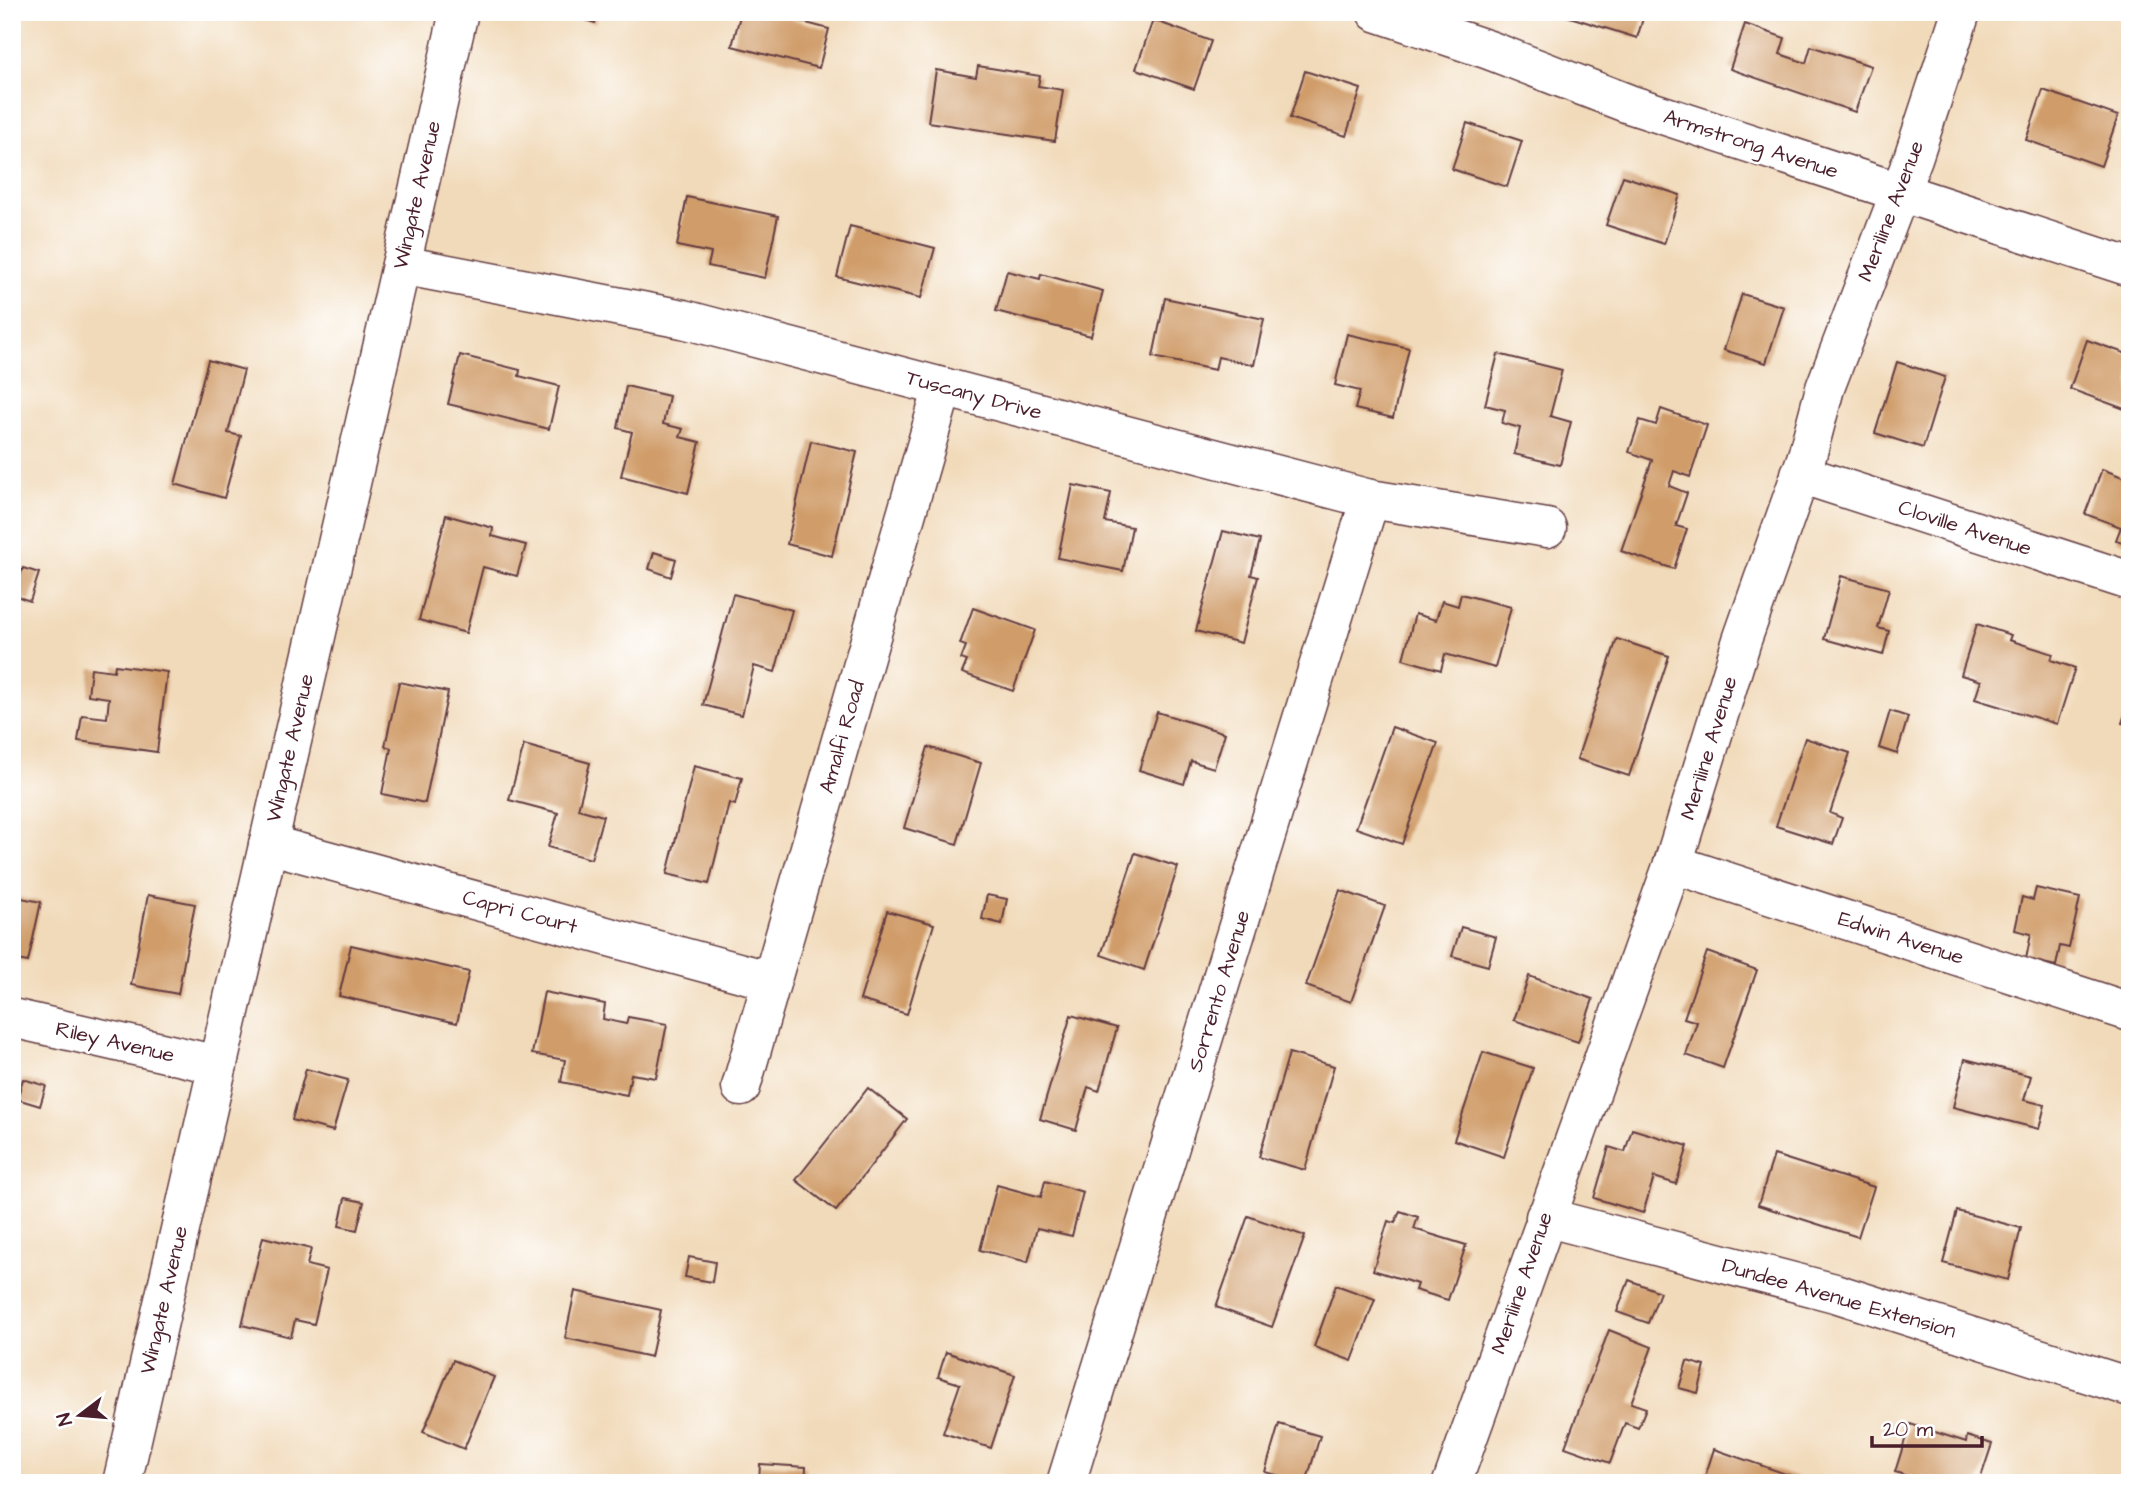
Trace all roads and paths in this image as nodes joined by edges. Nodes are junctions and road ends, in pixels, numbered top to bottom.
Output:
1 (458, 12) edge
2 (1376, 12) edge
3 (1961, 12) edge
4 (1899, 193) junction
5 (401, 265) junction
6 (2130, 267) edge
7 (943, 387) junction
8 (1800, 474) junction
9 (1370, 499) junction
10 (1547, 528) dead end
11 (2130, 581) edge
12 (268, 844) junction
13 (1672, 864) junction
14 (771, 981) junction
15 (2130, 1012) edge
16 (12, 1018) edge
17 (218, 1065) junction
18 (741, 1087) dead end
19 (1545, 1217) junction
20 (2130, 1387) edge
21 (122, 1483) edge
22 (1066, 1483) edge
23 (1452, 1483) edge

1 - 5 street, Wingate Avenue
2 - 4 street, Armstrong Avenue
3 - 4 street, Meriline Avenue
4 - 6 street, Armstrong Avenue
4 - 8 street, Meriline Avenue
5 - 7 street, Tuscany Drive
5 - 12 street, Wingate Avenue
7 - 9 street, Tuscany Drive
7 - 14 street, Amalfi Road
8 - 11 street, Cloville Avenue
8 - 13 street, Meriline Avenue
9 - 10 street, Tuscany Drive
9 - 22 street, Sorrento Avenue
12 - 14 street, Capri Court
12 - 17 street, Wingate Avenue
13 - 15 street, Edwin Avenue
13 - 19 street, Meriline Avenue
14 - 18 street, Amalfi Road
16 - 17 street, Riley Avenue
17 - 21 street, Wingate Avenue
19 - 20 street, Dundee Avenue Extension
19 - 23 street, Meriline Avenue

